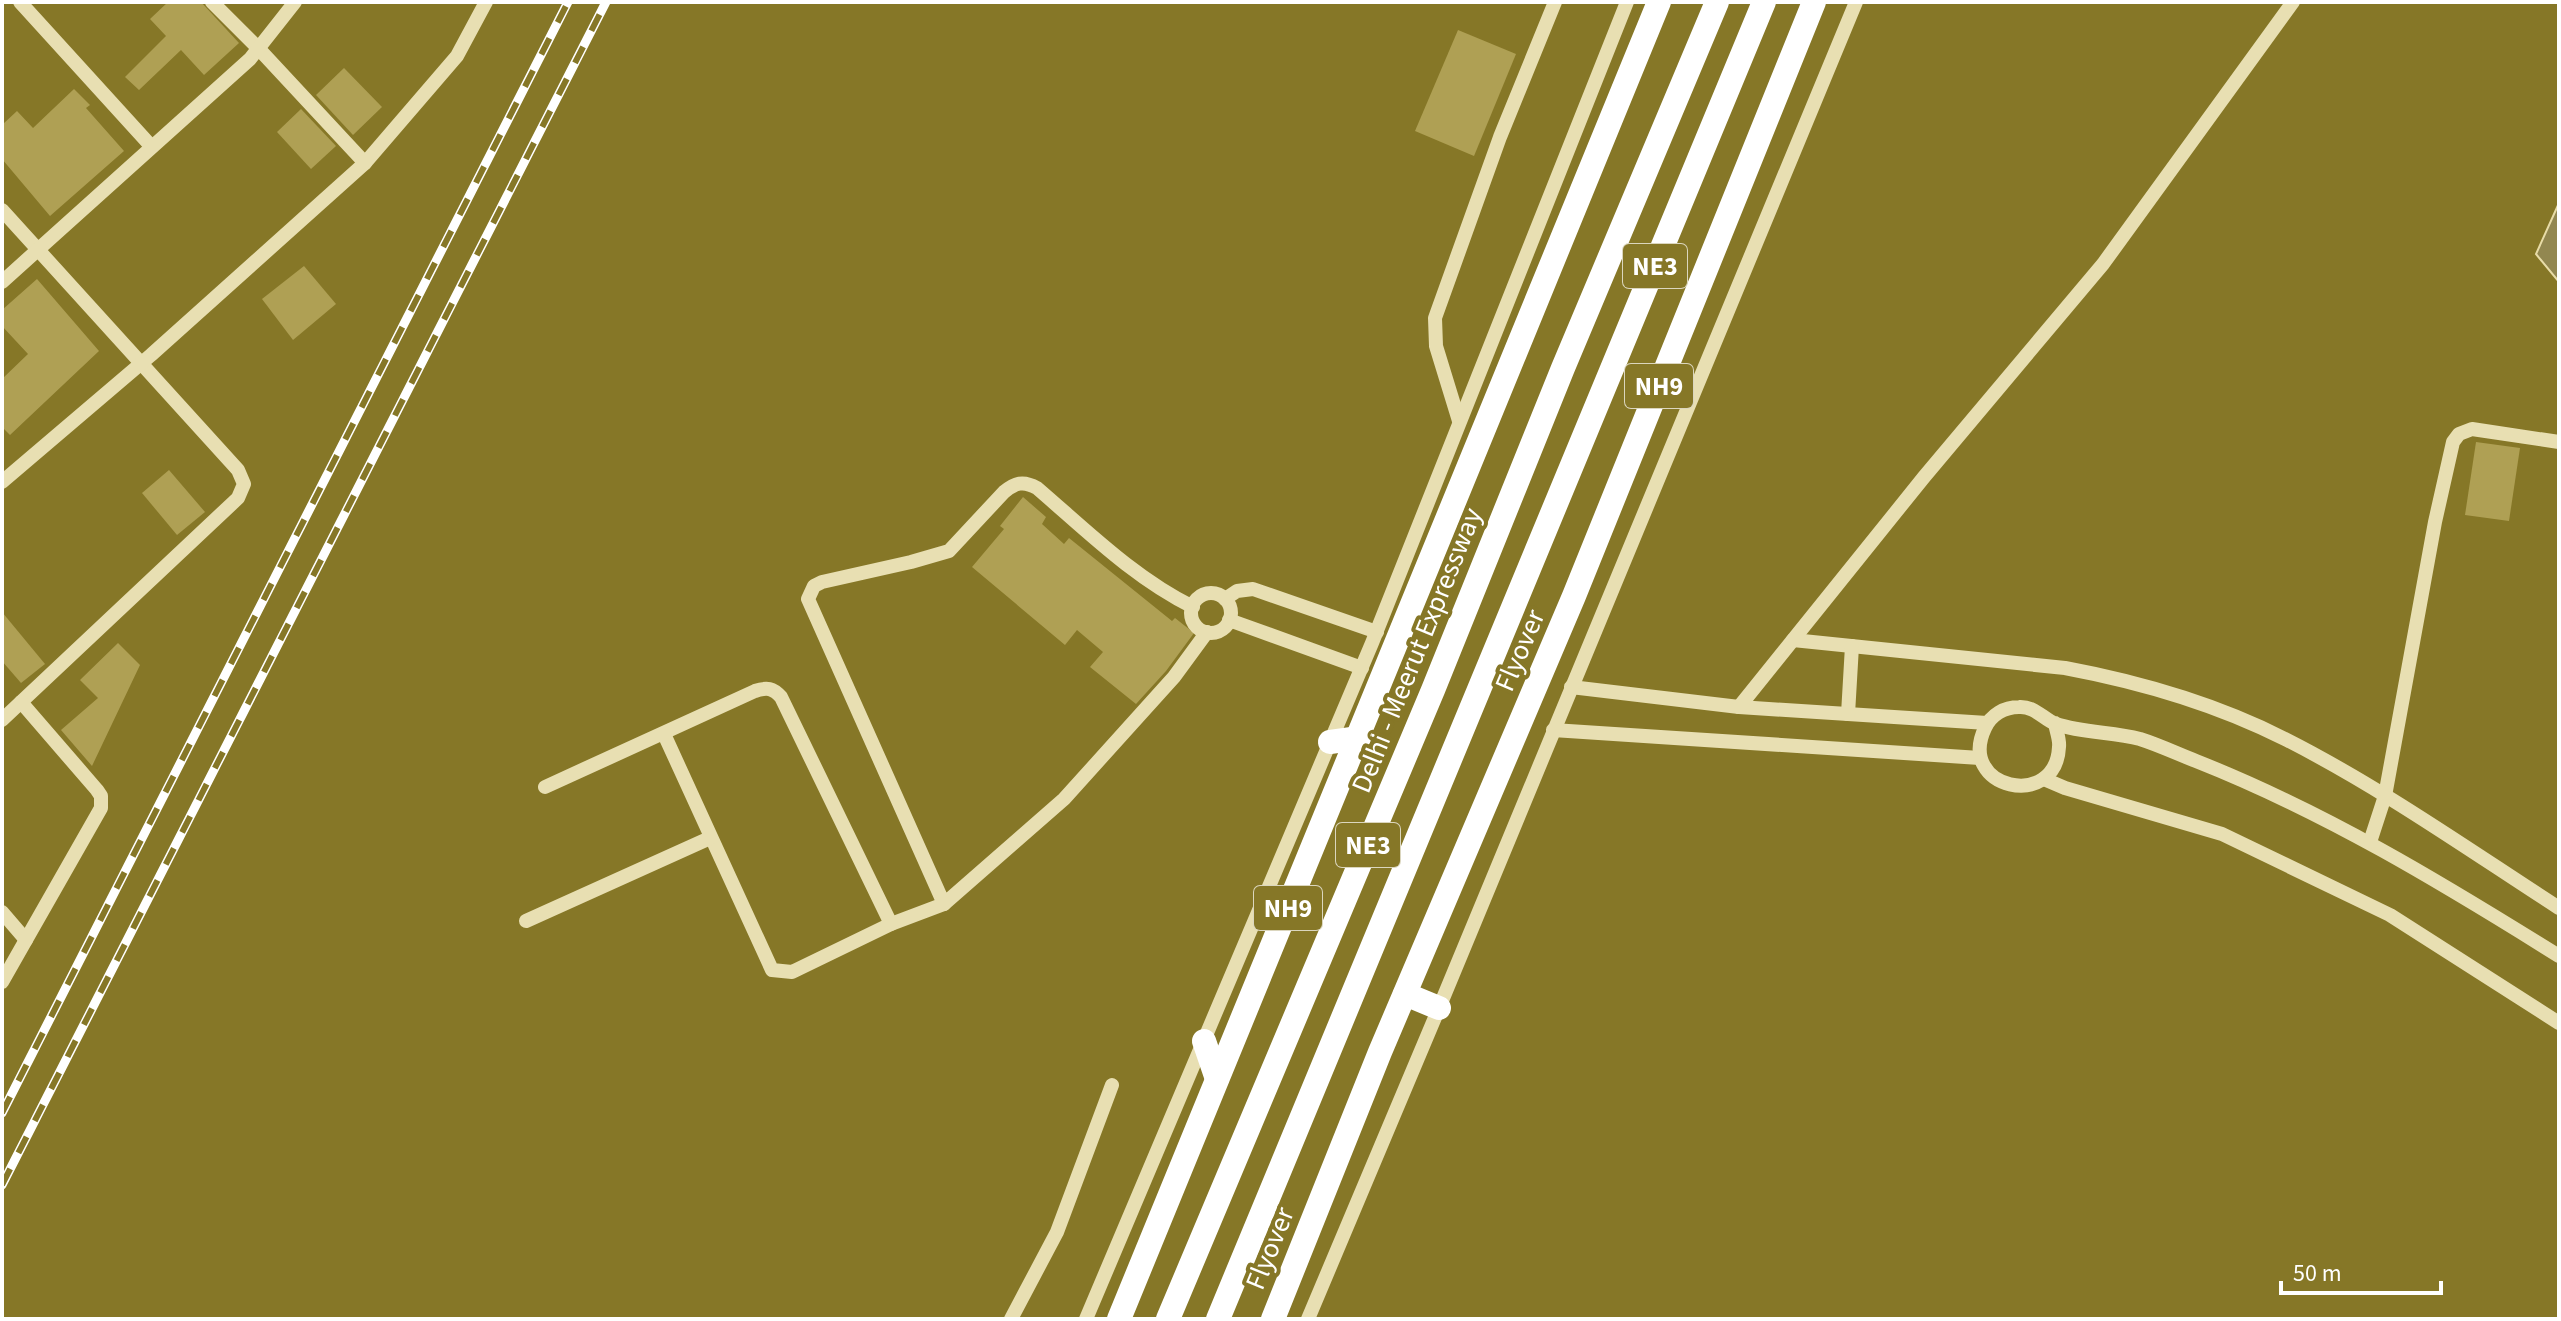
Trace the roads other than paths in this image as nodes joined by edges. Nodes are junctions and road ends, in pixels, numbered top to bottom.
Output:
1 (20, 2) edge
2 (212, 2) edge
3 (295, 2) edge
4 (486, 2) edge
5 (1555, 2) edge
6 (1627, 2) edge
7 (1659, 2) edge
8 (1717, 2) edge
9 (1764, 2) edge
10 (1814, 2) edge
11 (1856, 2) edge
12 (2293, 2) edge
13 (259, 49) junction
14 (151, 146) junction
15 (365, 163) junction
16 (2, 210) edge
17 (38, 248) junction
18 (2, 282) edge
19 (141, 363) junction
20 (1459, 421) junction
21 (2559, 442) edge
22 (2, 482) edge
23 (1225, 599) junction
24 (1193, 607) junction
25 (1229, 620) junction
26 (1207, 632) junction
27 (1377, 632) junction
28 (1793, 640) junction
29 (1852, 646) junction
30 (1362, 668) junction
31 (1571, 687) junction
32 (21, 702) junction
33 (1739, 707) junction
34 (1848, 714) junction
35 (2, 720) edge
36 (1987, 723) junction
37 (2055, 723) junction
38 (1553, 730) junction
39 (664, 734) junction
40 (1359, 738) junction
41 (1330, 742) junction
42 (1980, 758) junction
43 (2044, 779) junction
44 (545, 787) dead end
45 (2385, 796) junction
46 (710, 838) junction
47 (2370, 842) junction
48 (944, 904) junction
49 (2559, 908) edge
50 (2, 912) edge
51 (526, 921) dead end
52 (891, 924) junction
53 (26, 940) junction
54 (2559, 956) edge
55 (2, 982) edge
56 (1405, 994) junction
57 (1439, 1008) junction
58 (2559, 1023) edge
59 (1204, 1041) junction
60 (1217, 1079) junction
61 (1112, 1085) dead end
62 (1011, 1319) edge
63 (1086, 1319) edge
64 (1119, 1319) edge
65 (1168, 1319) edge
66 (1218, 1319) edge
67 (1273, 1319) edge
68 (1308, 1319) edge

1 - 14 street
2 - 13 street
3 - 13 street
4 - 15 street
5 - 20 street
6 - 20 street
7 - 40 highway, NH9
8 - 65 highway, Delhi - Meerut Expressway / NE3
9 - 66 highway, NE3
10 - 56 highway, Flyover / NH9
11 - 31 street
12 - 28 street
13 - 14 street
13 - 15 street
14 - 17 street
15 - 19 street
16 - 17 street
17 - 18 street
17 - 19 street
19 - 22 street
19 - 32 street
20 - 27 street
21 - 45 street
23 - 24 street
23 - 25 street
23 - 27 street
24 - 26 street
24 - 48 street
25 - 26 street
25 - 30 street
26 - 48 street
27 - 30 street
28 - 29 street
28 - 33 street
29 - 34 street
29 - 45 street
30 - 41 street
31 - 33 street
31 - 38 street
32 - 35 street
32 - 53 street
33 - 34 street
34 - 36 street
36 - 37 street
36 - 42 street
37 - 43 street
37 - 47 street
38 - 42 street
38 - 57 street
39 - 44 street
39 - 46 street
39 - 52 street
40 - 41 highway
40 - 60 highway, NH9
41 - 59 street
42 - 43 street
43 - 58 street
45 - 47 street
45 - 49 street
46 - 51 street
46 - 52 street
47 - 54 street
48 - 52 street
50 - 53 street
53 - 55 street
56 - 57 highway
56 - 67 highway, Flyover / NH9
57 - 68 street
59 - 60 highway
59 - 63 street
60 - 64 highway, NH9
61 - 62 street

